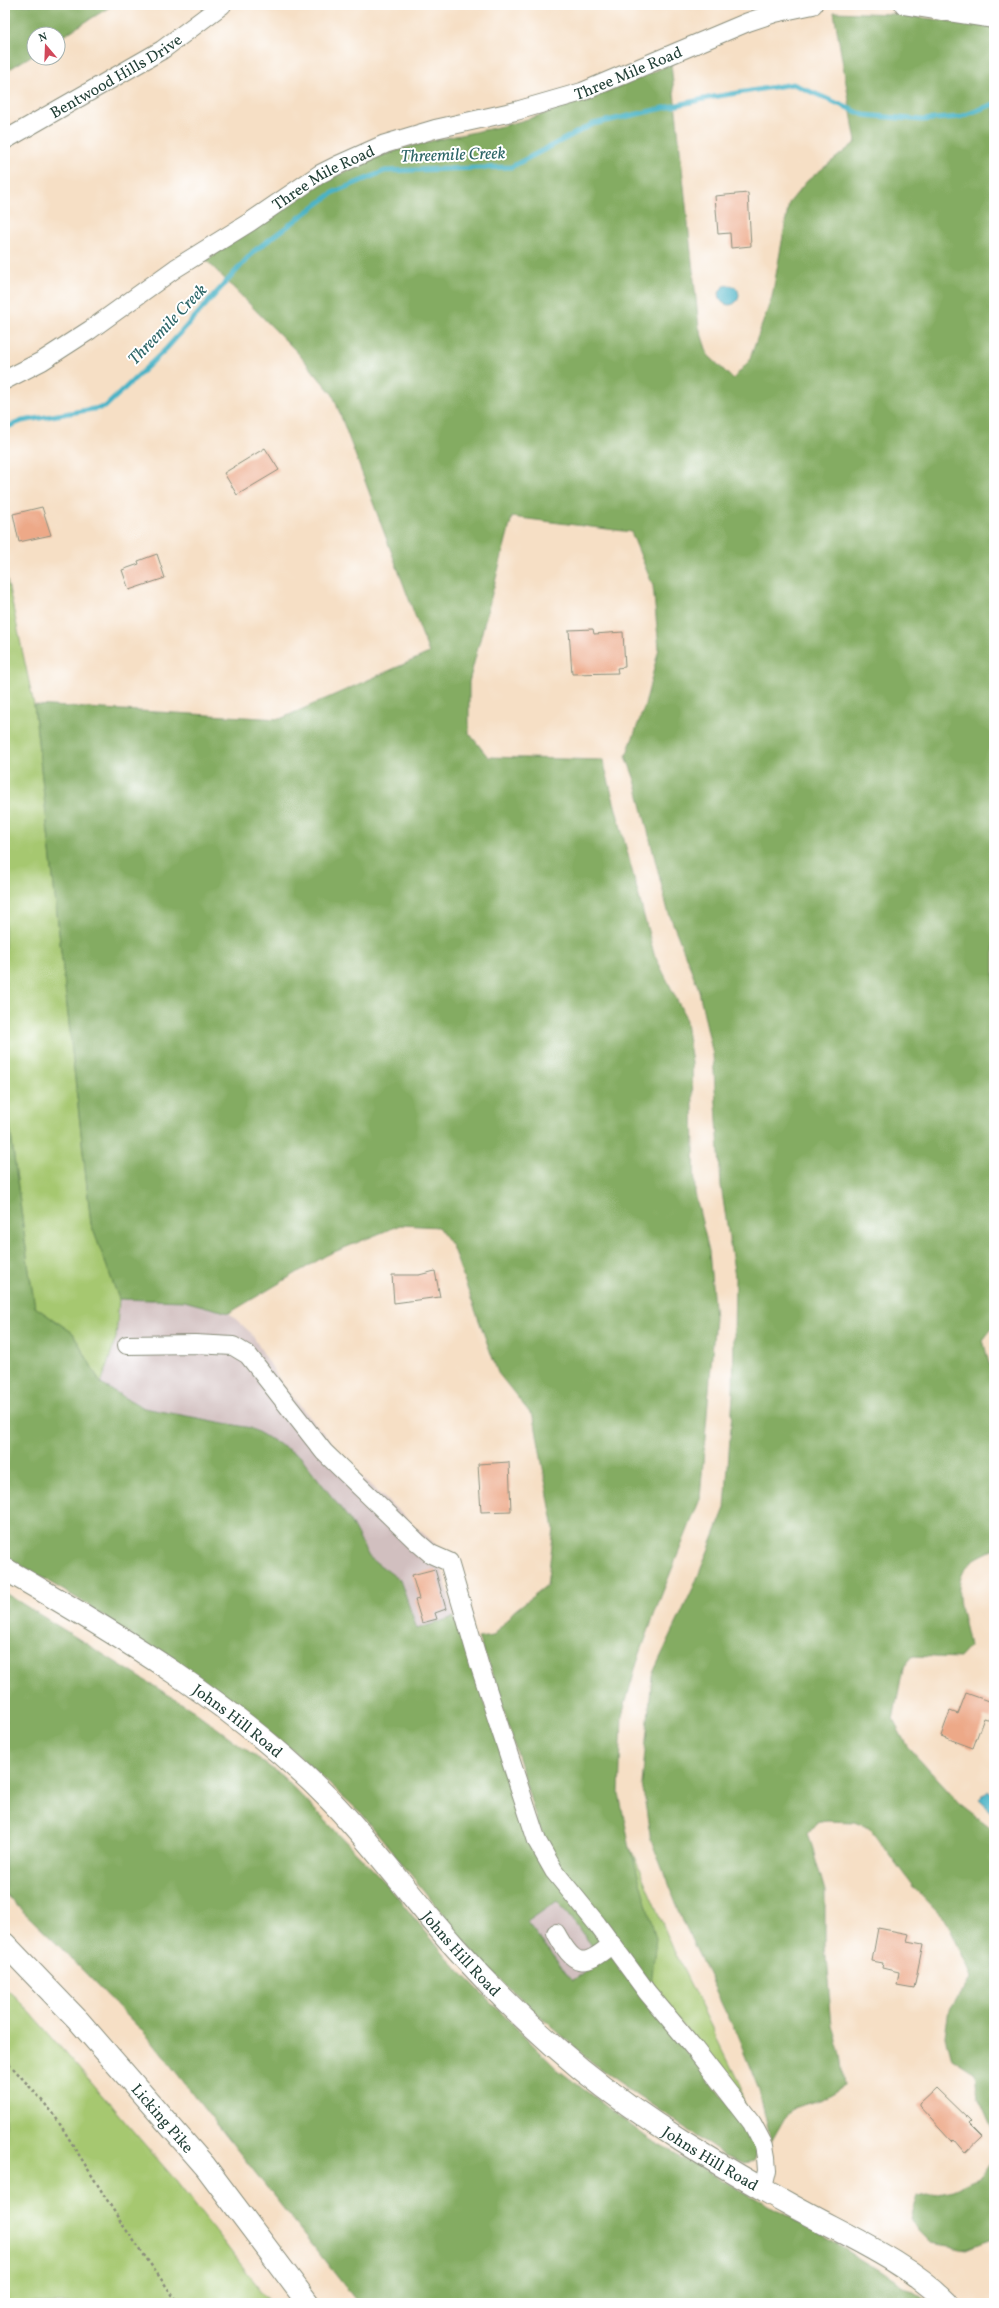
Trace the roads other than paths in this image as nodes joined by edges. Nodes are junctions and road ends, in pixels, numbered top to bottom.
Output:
1 (222, 5) edge
2 (813, 5) edge
3 (904, 5) edge
4 (994, 19) edge
5 (5, 140) edge
6 (5, 380) edge
7 (127, 1345) dead end
8 (5, 1569) edge
9 (556, 1933) dead end
10 (5, 1944) edge
11 (612, 1944) junction
12 (763, 2188) junction
13 (308, 2303) edge
14 (948, 2303) edge

1 - 5 street, Bentwood Hills Drive
2 - 6 street, Three Mile Road
3 - 4 street
7 - 11 street
8 - 12 main road, Johns Hill Road
9 - 11 street
10 - 13 main road, Licking Pike
11 - 12 street
12 - 14 main road, Johns Hill Road

